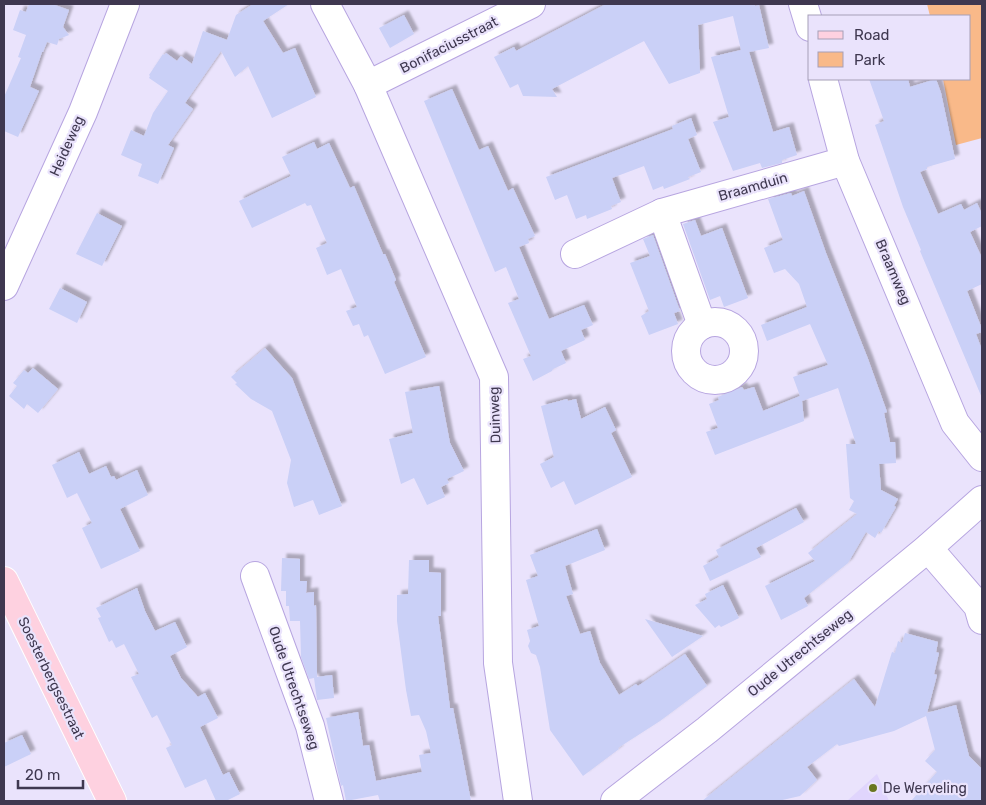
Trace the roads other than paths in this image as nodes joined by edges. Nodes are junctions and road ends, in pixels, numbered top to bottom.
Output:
1 (125, 4) edge
2 (326, 4) edge
3 (531, 4) edge
4 (804, 4) edge
5 (808, 20) edge
6 (823, 80) edge
7 (368, 85) junction
8 (845, 161) junction
9 (662, 213) junction
10 (575, 254) dead end
11 (4, 286) edge
12 (702, 325) dead end
13 (982, 457) edge
14 (982, 500) edge
15 (928, 548) junction
16 (255, 576) dead end
17 (4, 581) edge
18 (982, 620) edge
19 (112, 801) edge
20 (329, 801) edge
21 (518, 801) edge
22 (615, 801) edge

1 - 11 street, Heideweg
2 - 7 street, Duinweg
3 - 7 street, Bonifaciusstraat
4 - 5 street
6 - 8 street, Braamweg
7 - 21 street, Duinweg
8 - 9 street, Braamduin
8 - 13 street, Braamweg
9 - 10 street, Braamduin
9 - 12 street
14 - 15 street, Oude Utrechtseweg
15 - 18 street
15 - 22 street, Oude Utrechtseweg
16 - 20 street, Oude Utrechtseweg
17 - 19 main road, Soesterbergsestraat

